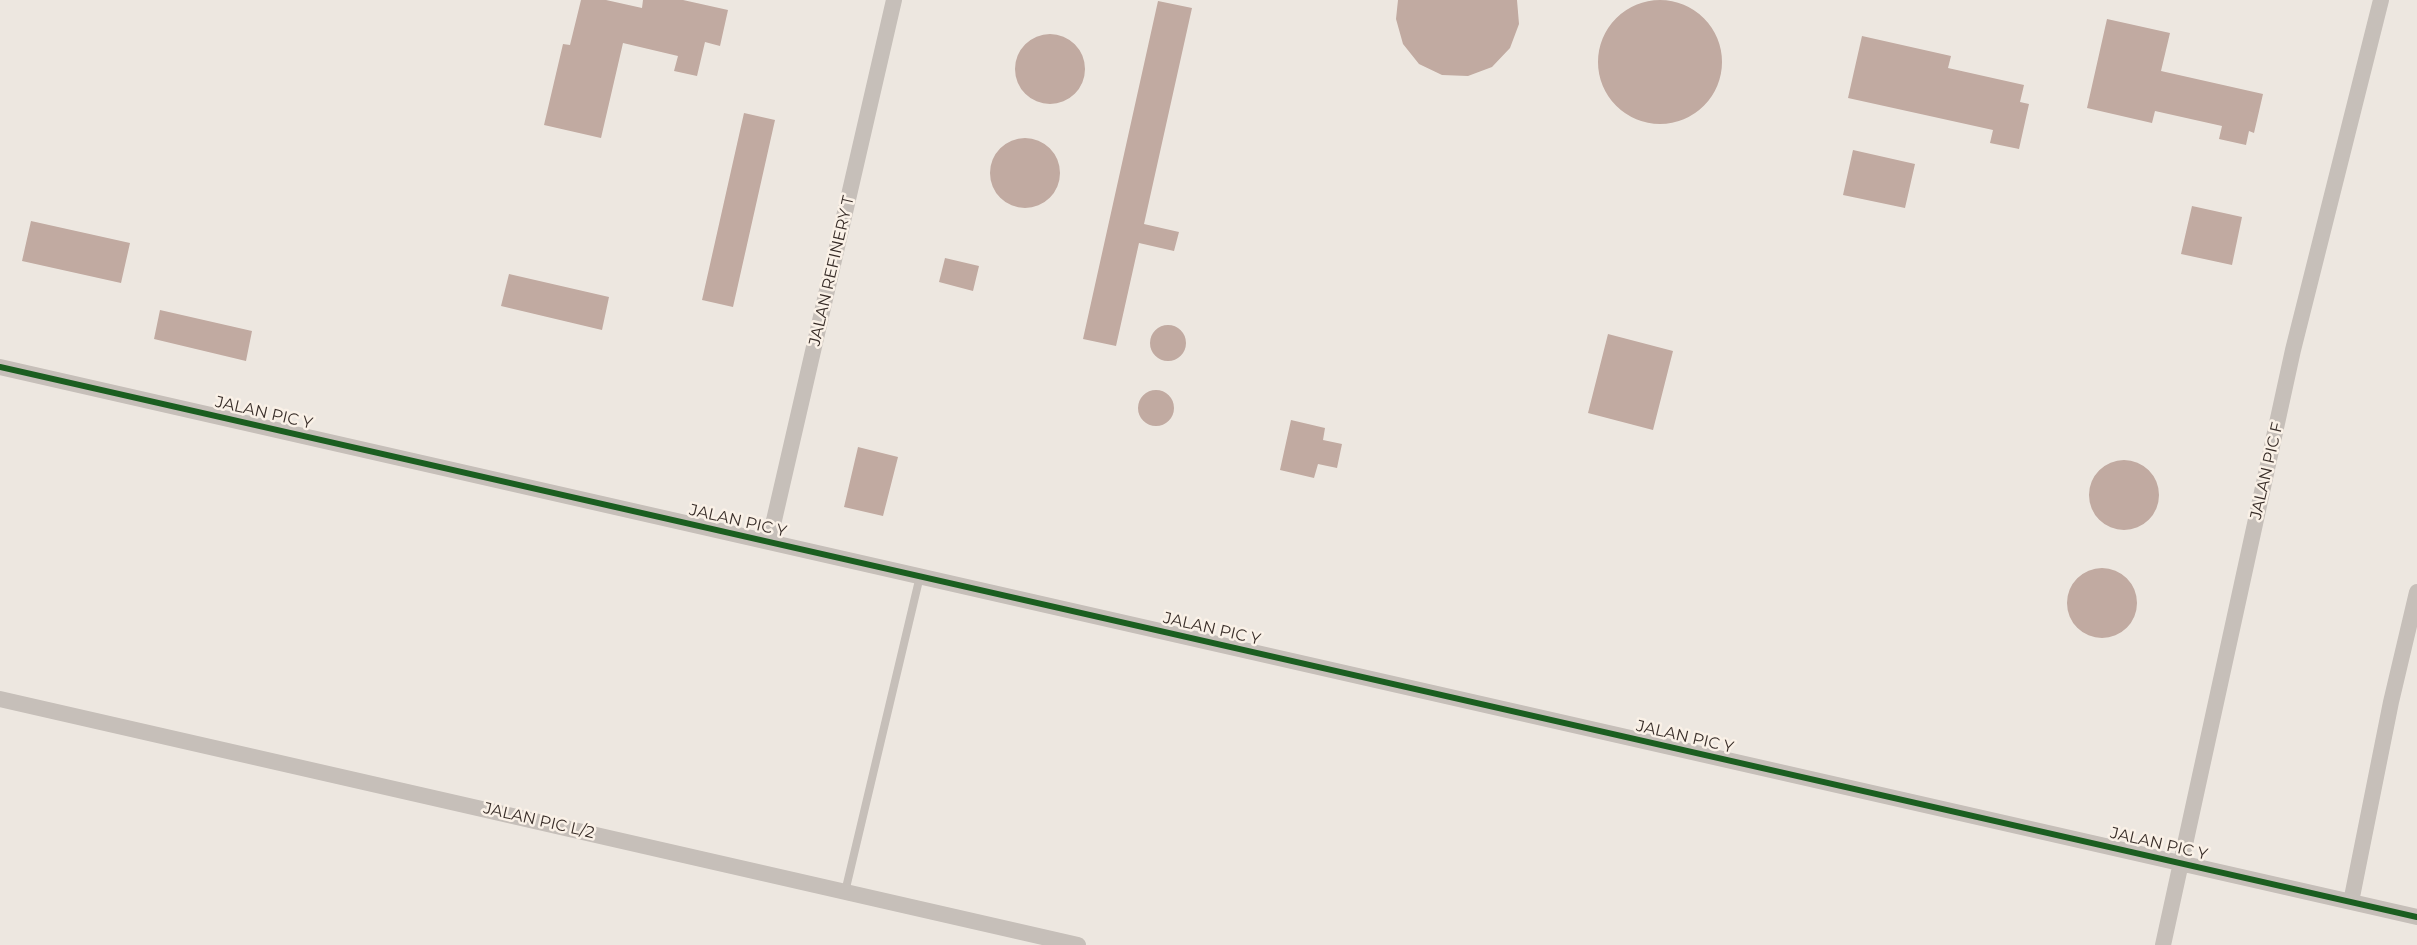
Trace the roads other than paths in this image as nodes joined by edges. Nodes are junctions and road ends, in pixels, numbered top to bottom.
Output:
1 (894, 0) edge
2 (2381, 0) edge
3 (0, 368) edge
4 (769, 542) junction
5 (920, 576) junction
6 (2417, 592) edge
7 (0, 699) edge
8 (2180, 863) junction
9 (845, 892) junction
10 (2351, 902) junction
11 (2417, 917) edge
12 (1078, 945) edge
13 (2163, 945) edge

1 - 4 street, JALAN REFINERY T
2 - 8 street, JALAN PIC F
3 - 4 street, JALAN PIC Y
4 - 5 street, JALAN PIC Y
5 - 8 street, JALAN PIC Y
5 - 9 lane
6 - 10 street
7 - 9 street, JALAN PIC L/2
8 - 10 street, JALAN PIC Y
8 - 13 street, JALAN PIC F
9 - 12 street, JALAN PIC L/2
10 - 11 street, JALAN PIC Y

